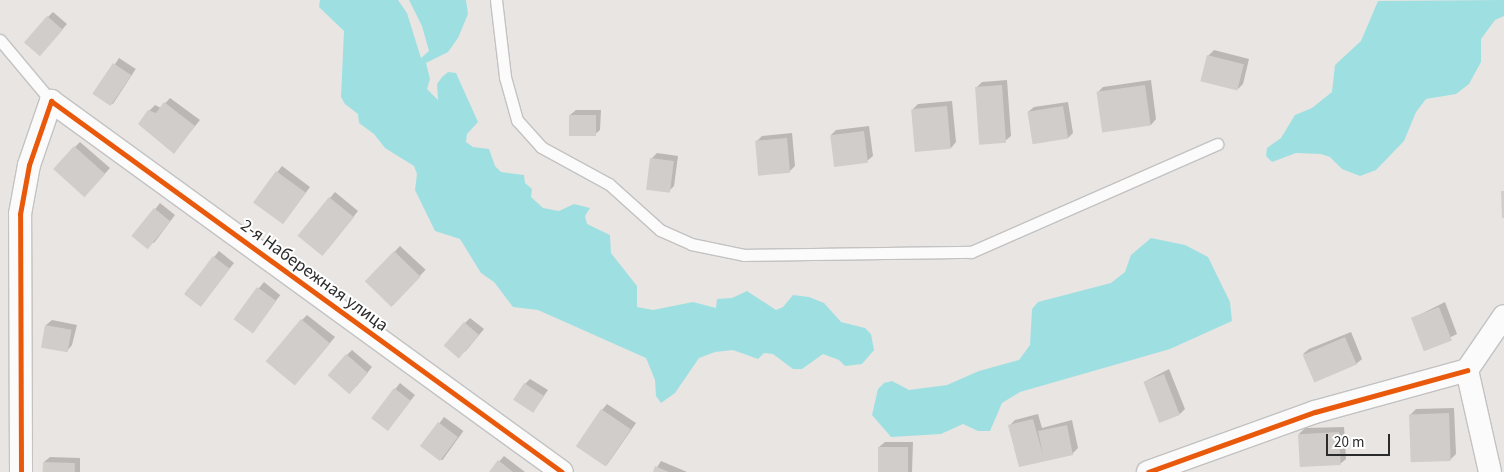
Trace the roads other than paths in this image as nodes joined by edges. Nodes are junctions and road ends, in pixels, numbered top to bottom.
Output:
1 (496, 0) edge
2 (0, 40) edge
3 (51, 101) junction
4 (1217, 144) dead end
5 (1504, 316) edge
6 (1467, 370) junction
7 (21, 472) edge
8 (562, 472) edge
9 (1148, 472) edge
10 (1490, 472) edge

1 - 4 lane
2 - 3 lane
3 - 7 street
3 - 8 street, 2-я Набережная улица
5 - 6 street
6 - 9 street
6 - 10 street

